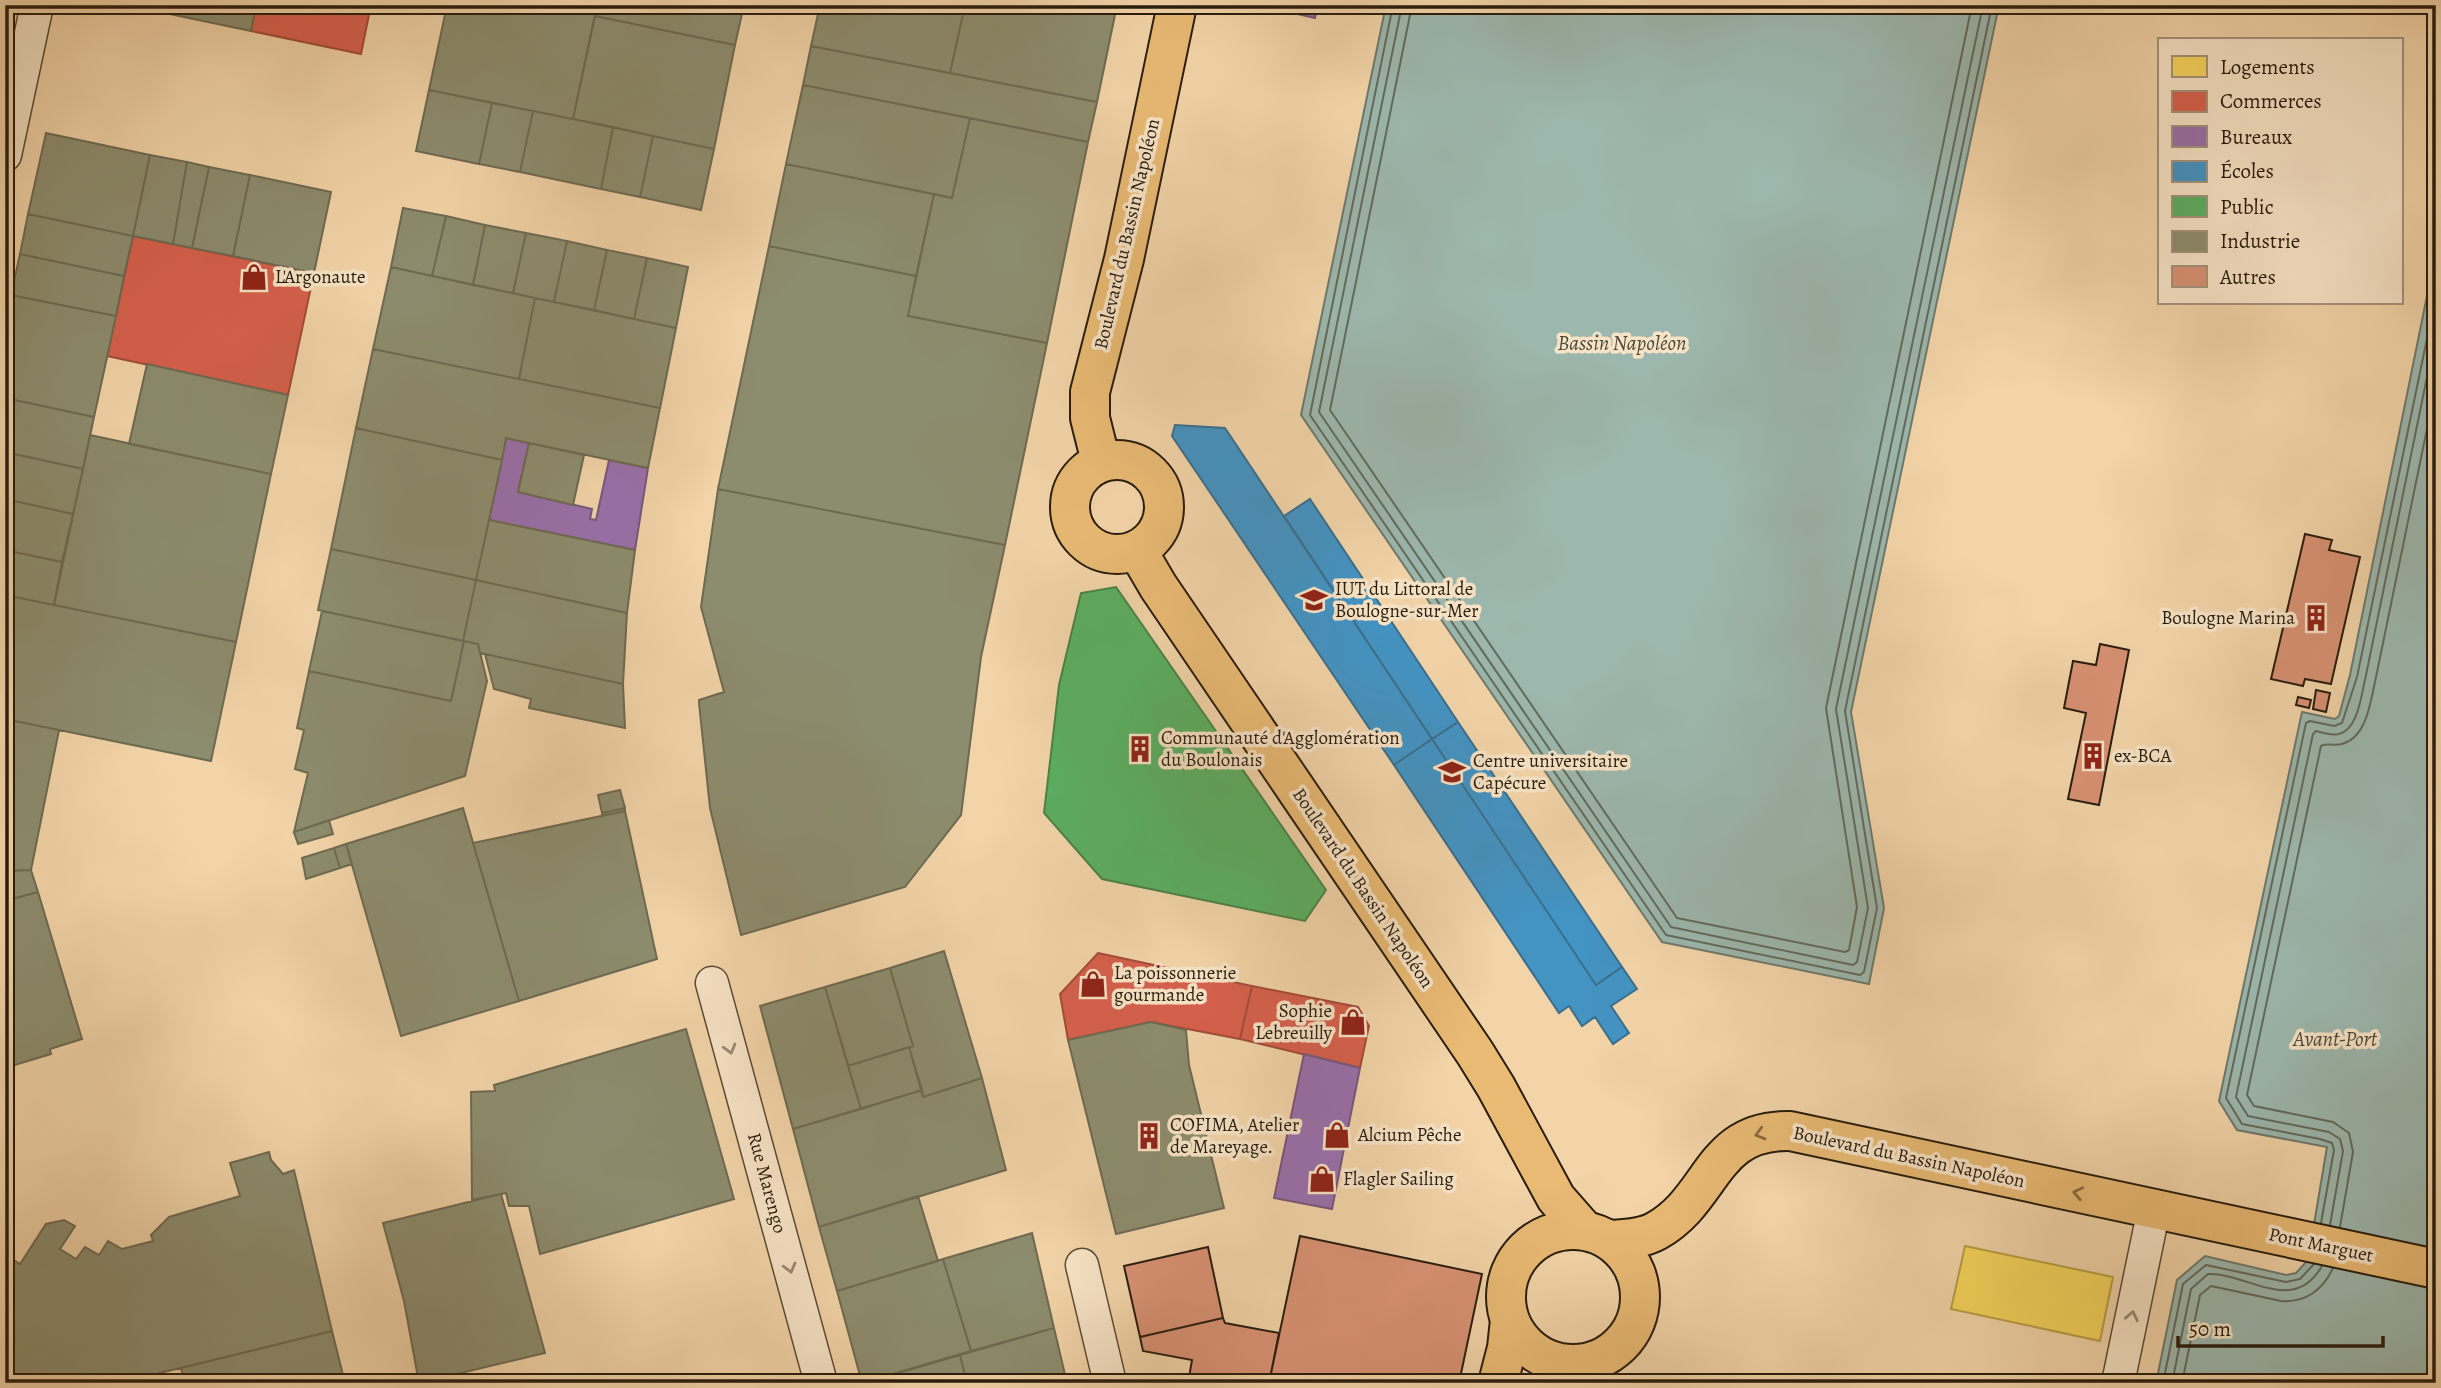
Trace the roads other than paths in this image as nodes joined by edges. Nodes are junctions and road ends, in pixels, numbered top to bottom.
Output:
1 (37, 5) edge
2 (1177, 5) edge
3 (5, 155) edge
4 (1101, 462) junction
5 (1137, 550) junction
6 (712, 983) dead end
7 (1535, 1159) junction
8 (2154, 1209) junction
9 (2206, 1221) joint
10 (1597, 1236) junction
11 (1517, 1259) junction
12 (1082, 1265) dead end
13 (2436, 1269) edge
14 (1510, 1320) junction
15 (821, 1383) edge
16 (1110, 1383) edge
17 (1498, 1383) edge
18 (2119, 1383) edge

1 - 3 street
2 - 4 main road, Boulevard du Bassin Napoléon
4 - 5 main road
4 - 5 main road
5 - 7 main road, Boulevard du Bassin Napoléon
6 -> 15 street, Rue Marengo
7 - 10 main road, Boulevard du Bassin Napoléon
7 - 11 main road
8 - 9 main road, Boulevard du Bassin Napoléon
8 -> 10 main road, Boulevard du Bassin Napoléon
18 -> 8 street
9 - 13 main road, Pont Marguet
10 - 11 main road
10 - 14 main road
11 - 14 main road
12 - 16 street
14 - 17 main road

